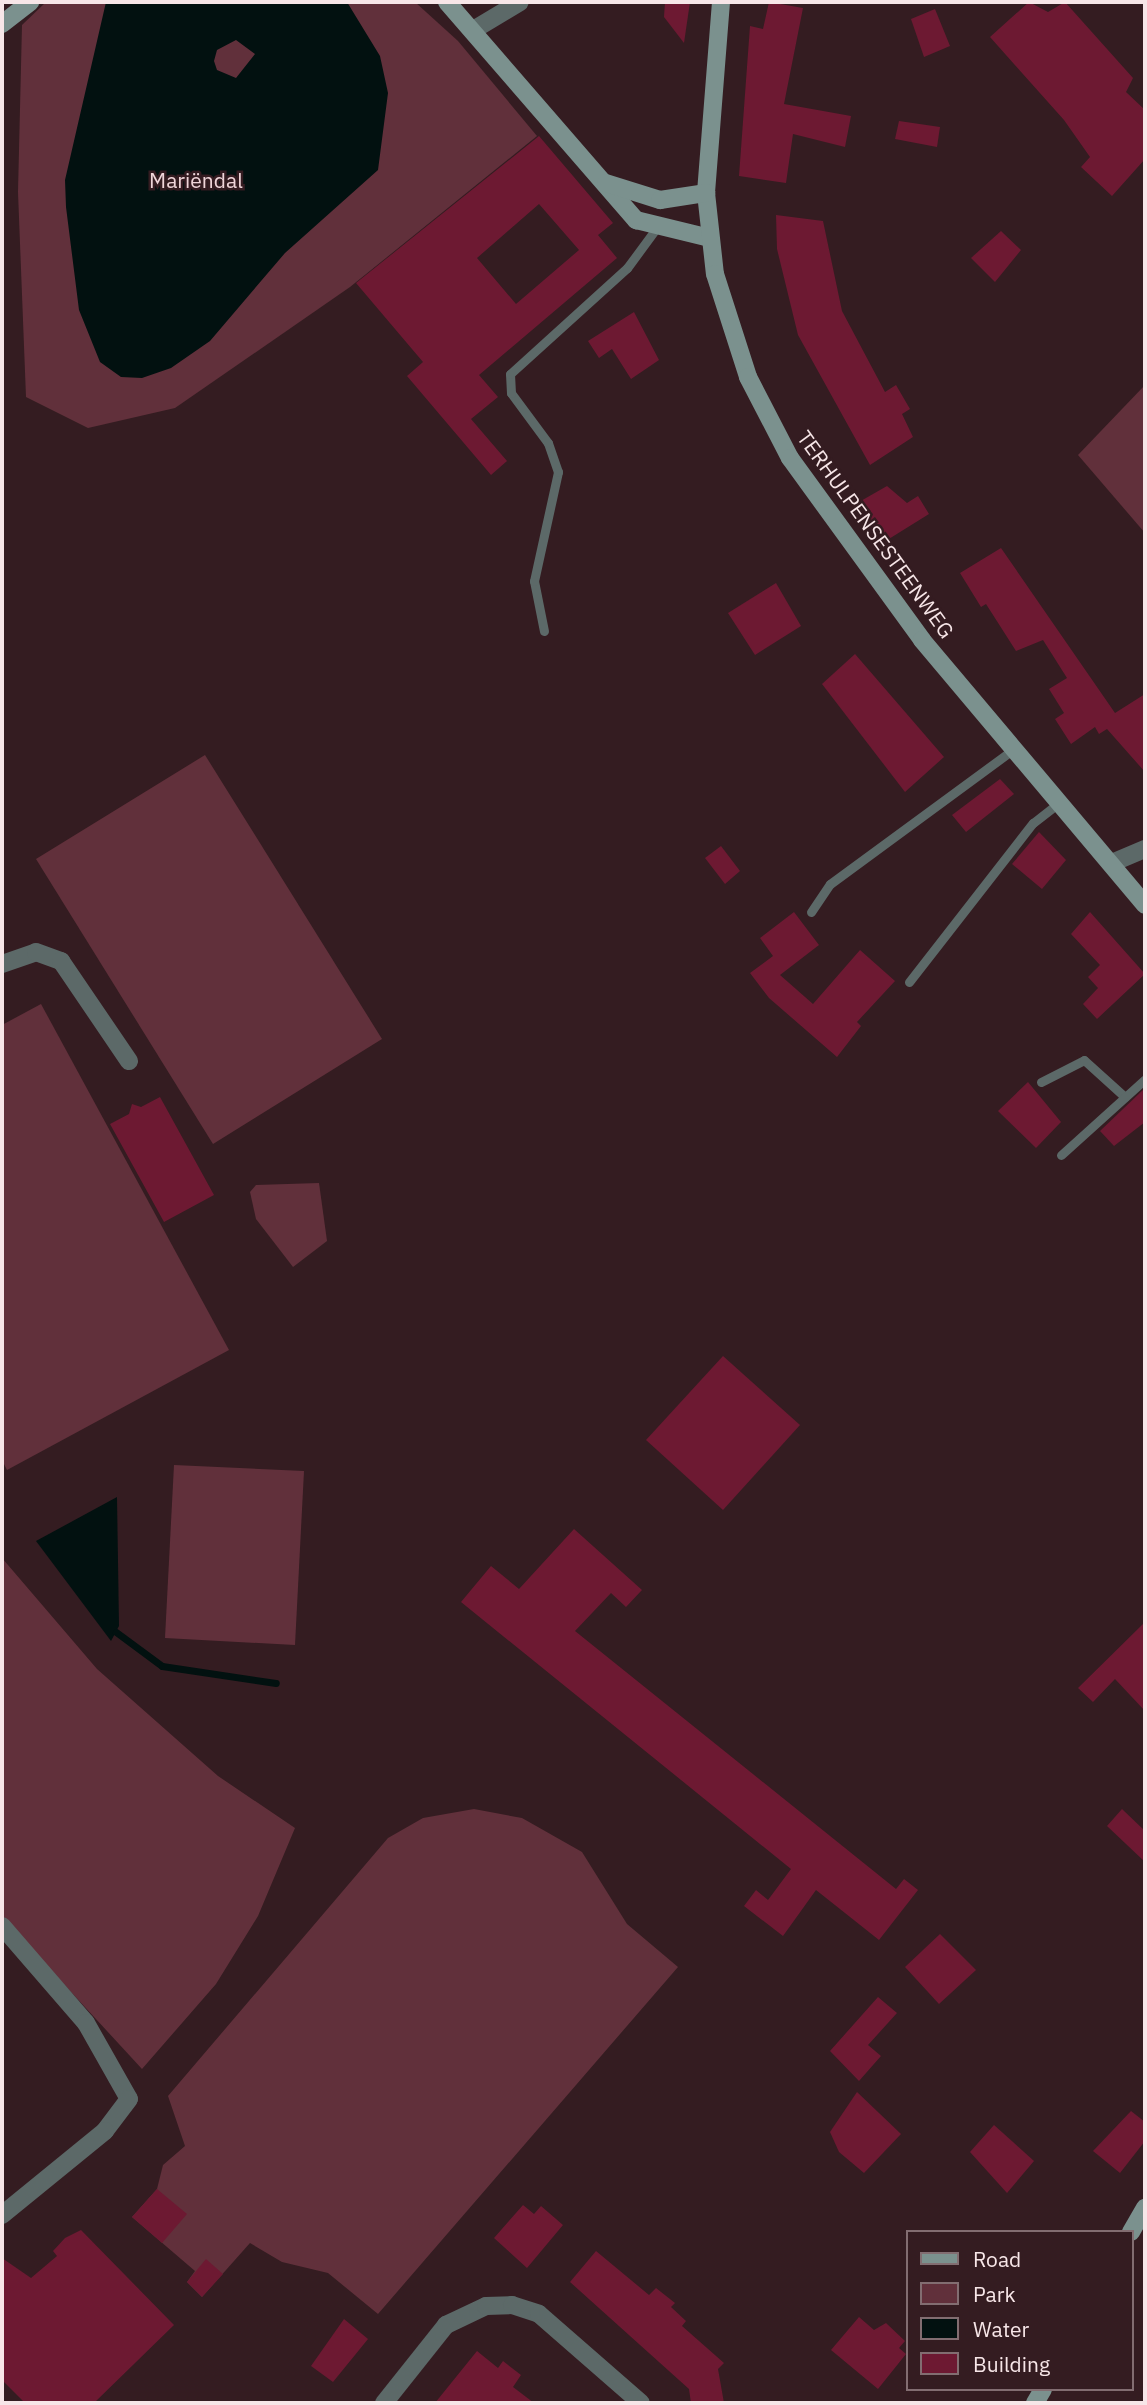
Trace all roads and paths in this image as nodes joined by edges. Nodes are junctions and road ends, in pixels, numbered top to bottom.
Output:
1 (30, 2) edge
2 (447, 2) edge
3 (520, 2) edge
4 (721, 2) edge
5 (2, 24) edge
6 (475, 29) junction
7 (606, 183) junction
8 (706, 194) junction
9 (655, 230) junction
10 (710, 238) junction
11 (544, 631) dead end
12 (1015, 748) junction
13 (1061, 801) junction
14 (1145, 849) edge
15 (1114, 862) junction
16 (1145, 905) edge
17 (811, 912) dead end
18 (2, 964) edge
19 (909, 982) dead end
20 (129, 1061) dead end
21 (1145, 1079) edge
22 (1041, 1082) dead end
23 (1125, 1097) junction
24 (1061, 1155) dead end
25 (2, 1926) edge
26 (1145, 2208) edge
27 (2, 2216) edge
28 (1132, 2230) edge
29 (384, 2403) edge
30 (640, 2403) edge

1 - 5 main road
2 - 6 main road
3 - 6 street
4 - 8 main road, TERHULPENSESTEENWEG
6 - 7 main road
7 - 8 main road
7 - 9 main road
8 - 10 main road, TERHULPENSESTEENWEG
9 - 10 main road
9 - 11 lane
10 - 12 main road, TERHULPENSESTEENWEG
12 - 13 main road, TERHULPENSESTEENWEG
12 - 17 lane
13 - 15 main road, TERHULPENSESTEENWEG
13 - 19 lane
14 - 15 street
15 - 16 main road, TERHULPENSESTEENWEG
18 - 20 street
21 - 23 lane
22 - 23 lane
23 - 24 lane
25 - 27 street
26 - 28 main road
29 - 30 street

